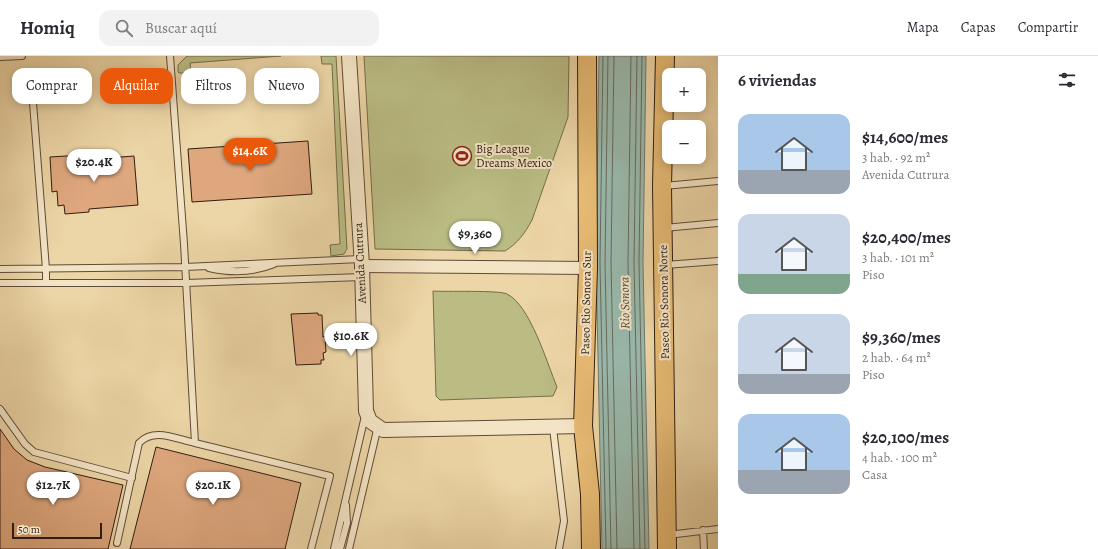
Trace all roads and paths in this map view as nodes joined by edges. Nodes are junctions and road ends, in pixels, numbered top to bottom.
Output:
1 (22, 56) edge
2 (170, 56) edge
3 (349, 56) edge
4 (587, 56) edge
5 (665, 56) edge
6 (0, 57) edge
7 (33, 104) edge
8 (718, 181) edge
9 (662, 186) junction
10 (718, 223) edge
11 (663, 228) junction
12 (718, 261) edge
13 (663, 265) junction
14 (185, 267) junction
15 (361, 267) junction
16 (588, 268) junction
17 (0, 269) edge
18 (46, 269) junction
19 (0, 283) edge
20 (46, 283) junction
21 (186, 283) junction
22 (0, 409) edge
23 (366, 411) junction
24 (378, 425) junction
25 (583, 426) junction
26 (552, 428) junction
27 (195, 443) junction
28 (132, 478) junction
29 (346, 497) junction
30 (718, 529) edge
31 (703, 530) junction
32 (117, 542) dead end
33 (667, 542) edge
34 (311, 549) edge
35 (334, 549) edge
36 (340, 549) edge
37 (349, 549) edge
38 (559, 549) edge
39 (591, 549) edge
40 (704, 549) edge

1 - 6 lane
2 - 14 lane
3 - 15 street, Avenida Cutrura
4 - 16 main road, Paseo Rio Sonora Sur
5 - 9 main road, Paseo Rio Sonora Norte
7 - 18 lane
8 - 9 lane
9 - 11 main road, Paseo Rio Sonora Norte
10 - 11 lane
11 - 13 main road, Paseo Rio Sonora Norte
12 - 13 lane
13 - 33 main road, Paseo Rio Sonora Norte
14 - 15 lane
14 - 18 lane
14 - 21 lane
15 - 16 street
15 - 21 lane
15 - 23 street, Avenida Cutrura
16 - 25 main road, Paseo Rio Sonora Sur
17 - 18 lane
18 - 20 lane
19 - 20 lane
20 - 21 lane
21 - 27 lane
22 - 28 lane
23 - 24 street
23 - 29 lane
24 - 26 street
24 - 37 lane
25 - 26 street
25 - 39 main road, Paseo Rio Sonora Sur
26 - 38 lane
27 - 28 lane
27 - 34 lane
28 - 32 lane
29 - 35 lane
29 - 36 lane
30 - 31 lane
31 - 33 lane
31 - 40 lane

